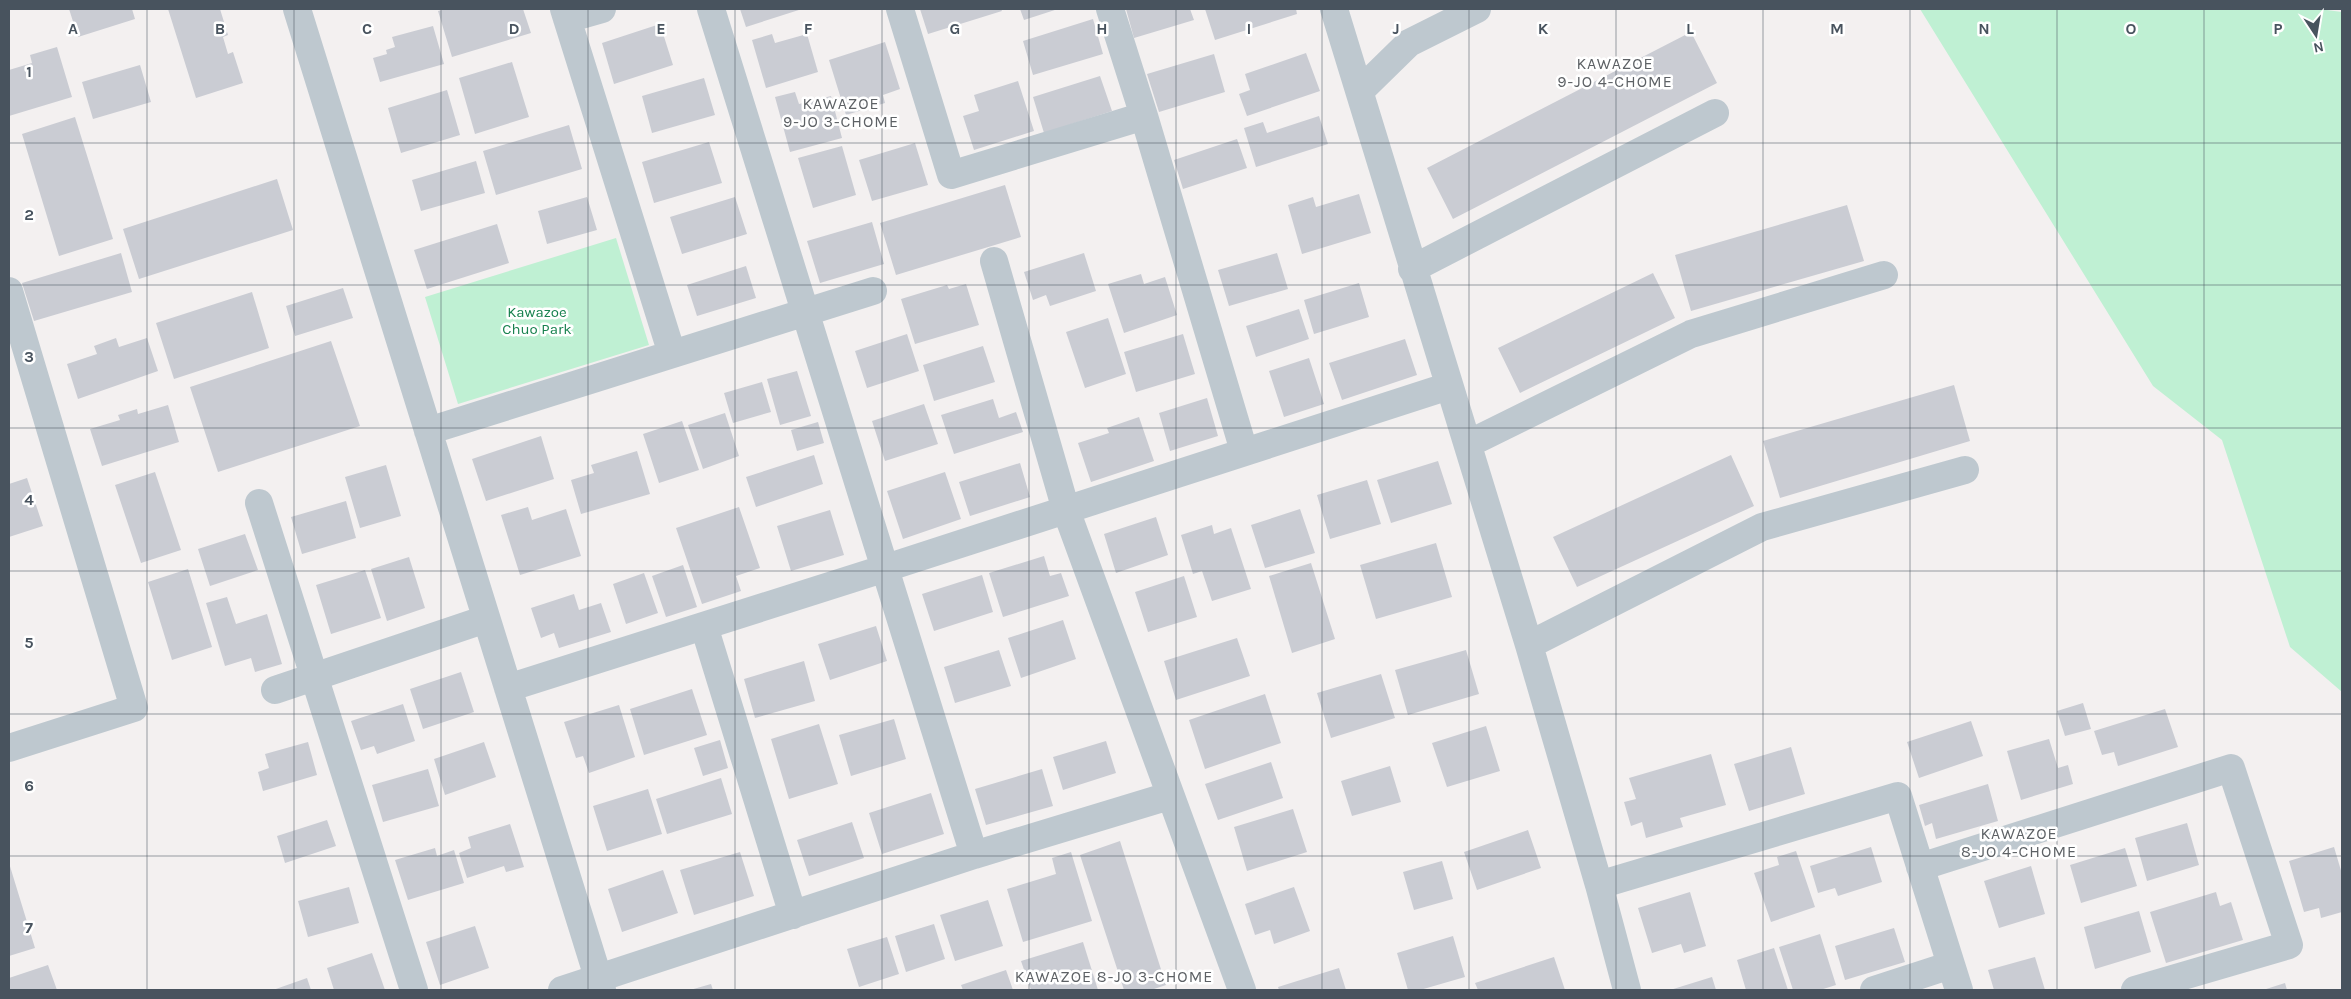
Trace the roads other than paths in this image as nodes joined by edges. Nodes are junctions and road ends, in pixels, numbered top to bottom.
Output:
1 (297, 9) edge
2 (602, 9) edge
3 (711, 9) edge
4 (900, 9) edge
5 (1110, 9) edge
6 (1334, 9) edge
7 (1477, 9) edge
8 (565, 14) edge
9 (1361, 90) junction
10 (1715, 113) dead end
11 (1144, 116) junction
12 (994, 261) dead end
13 (1412, 269) junction
14 (1884, 275) dead end
15 (9, 291) edge
16 (873, 291) dead end
17 (806, 312) junction
18 (672, 354) junction
19 (1449, 386) junction
20 (428, 431) junction
21 (1468, 444) junction
22 (1244, 451) junction
23 (1965, 470) dead end
24 (259, 503) dead end
25 (1066, 510) junction
26 (886, 568) junction
27 (486, 619) junction
28 (704, 626) junction
29 (1529, 646) junction
30 (315, 677) junction
31 (508, 688) junction
32 (274, 690) dead end
33 (9, 748) edge
34 (1169, 796) junction
35 (974, 855) junction
36 (1920, 867) junction
37 (1599, 884) junction
38 (794, 915) junction
39 (1955, 978) edge
40 (600, 985) edge
41 (414, 990) edge
42 (562, 990) edge
43 (1242, 990) edge
44 (1627, 990) edge
45 (1874, 990) edge
46 (2135, 990) edge

1 - 20 street
2 - 8 street
3 - 17 street
4 - 11 street
5 - 11 street
6 - 9 street
7 - 9 street
8 - 18 street
9 - 13 street
10 - 13 street
11 - 22 street
12 - 25 street
13 - 19 street
14 - 21 street
15 - 33 street
16 - 17 street
17 - 18 street
17 - 26 street
18 - 20 street
19 - 21 street
19 - 22 street
20 - 27 street
21 - 29 street
22 - 25 street
23 - 29 street
24 - 30 street
25 - 26 street
25 - 34 street
26 - 28 street
26 - 35 street
27 - 30 street
27 - 31 street
28 - 31 street
28 - 38 street
29 - 37 street
30 - 32 street
30 - 41 street
31 - 40 street
34 - 35 street
34 - 43 street
35 - 38 street
36 - 37 street
36 - 39 street
36 - 46 street
37 - 44 street
38 - 40 street
39 - 45 street
40 - 42 street

